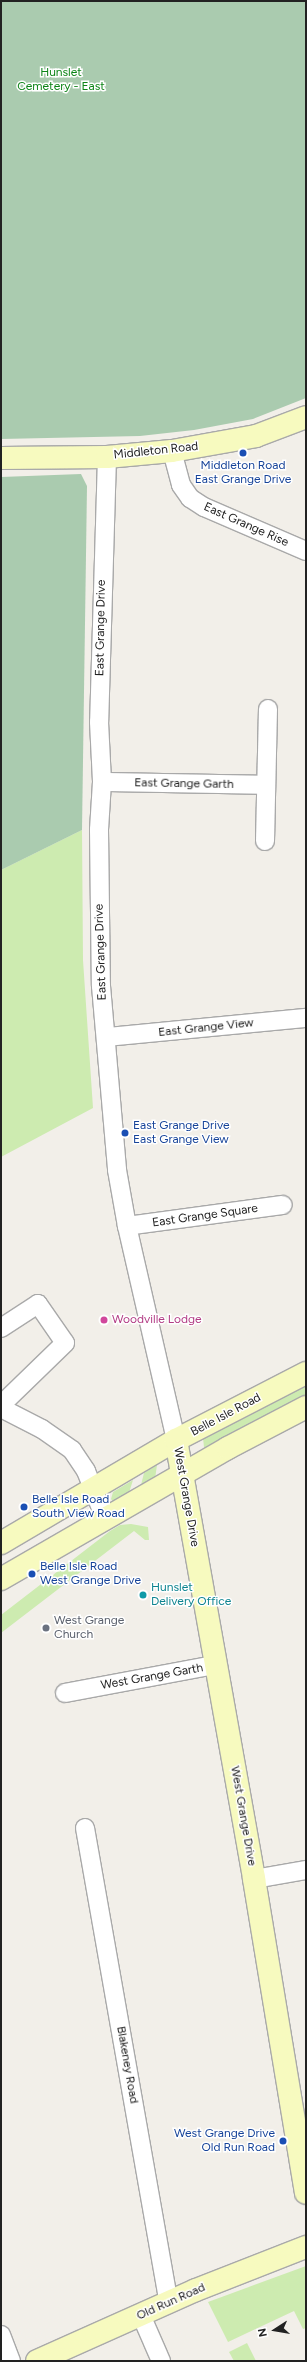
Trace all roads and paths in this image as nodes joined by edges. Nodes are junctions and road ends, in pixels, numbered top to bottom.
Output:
1 (306, 417) edge
2 (172, 451) junction
3 (107, 457) junction
4 (1, 458) edge
5 (306, 551) edge
6 (268, 709) dead end
7 (102, 782) junction
8 (266, 785) junction
9 (265, 841) dead end
10 (306, 1018) edge
11 (107, 1037) junction
12 (283, 1205) dead end
13 (127, 1226) junction
14 (1, 1328) edge
15 (306, 1373) edge
16 (1, 1405) edge
17 (306, 1407) edge
18 (1, 1408) edge
19 (176, 1440) junction
20 (182, 1474) junction
21 (93, 1490) junction
22 (105, 1518) junction
23 (1, 1543) edge
24 (2, 1579) edge
25 (215, 1665) junction
26 (65, 1692) dead end
27 (85, 1828) dead end
28 (306, 1870) edge
29 (254, 1879) junction
30 (306, 2192) edge
31 (306, 2247) edge
32 (169, 2303) junction
33 (141, 2315) junction
34 (1, 2335) edge
35 (11, 2361) edge
36 (37, 2361) edge
37 (162, 2361) edge

1 - 2 street, Middleton Road
2 - 3 street, Middleton Road
2 - 5 street, East Grange Rise
3 - 4 street, Middleton Road
3 - 7 street, East Grange Drive
6 - 8 street
7 - 8 street, East Grange Garth
7 - 11 street, East Grange Drive
8 - 9 street
10 - 11 street, East Grange View
11 - 13 street, East Grange Drive
12 - 13 street, East Grange Square
13 - 19 street, East Grange Drive
14 - 16 street
15 - 19 street, Belle Isle Road
17 - 20 street
18 - 21 street
19 - 20 street, West Grange Drive
19 - 21 street, Belle Isle Road
20 - 22 street
20 - 25 street, West Grange Drive
21 - 22 street
21 - 23 street, Belle Isle Road
22 - 24 street
25 - 26 street, West Grange Garth
25 - 29 street, West Grange Drive
27 - 32 street, Blakeney Road
28 - 29 street
29 - 30 street, West Grange Drive
31 - 32 street, Old Run Road
32 - 33 street, Old Run Road
33 - 36 street, Old Run Road
33 - 37 street
34 - 35 street

